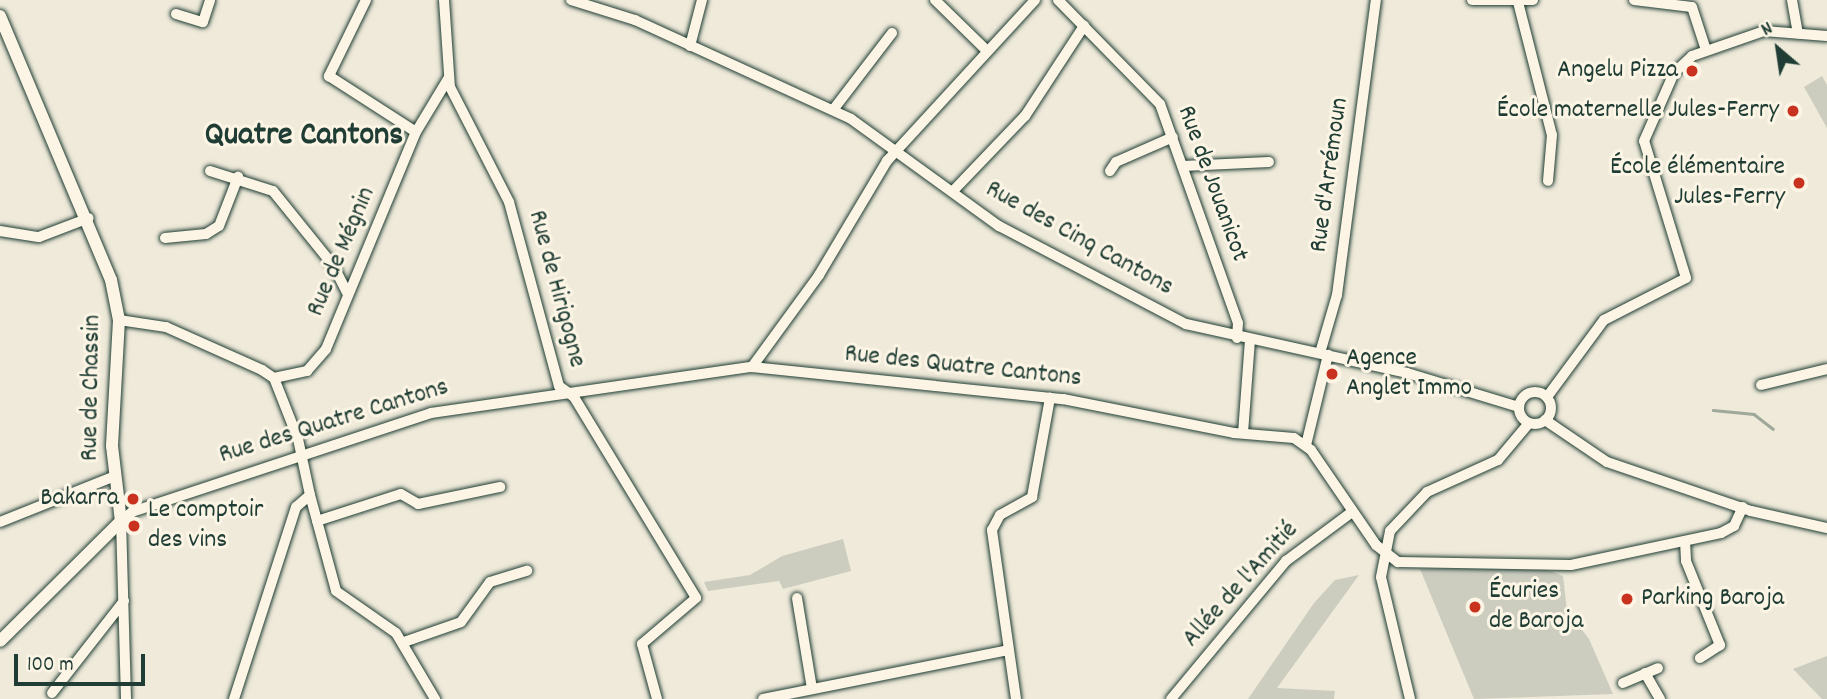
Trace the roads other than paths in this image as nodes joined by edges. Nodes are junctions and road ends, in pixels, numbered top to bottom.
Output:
1 (210, 0) edge
2 (366, 0) edge
3 (444, 0) edge
4 (571, 0) edge
5 (702, 0) edge
6 (935, 0) edge
7 (1035, 0) edge
8 (1058, 0) edge
9 (1376, 0) edge
10 (1472, 0) edge
11 (1533, 0) edge
12 (1636, 0) edge
13 (1792, 0) edge
14 (1518, 2) junction
15 (176, 14) dead end
16 (0, 16) edge
17 (1084, 26) junction
18 (892, 33) dead end
19 (1798, 33) junction
20 (1827, 36) edge
21 (690, 46) junction
22 (986, 50) junction
23 (1706, 50) junction
24 (448, 79) junction
25 (833, 110) junction
26 (416, 132) junction
27 (1173, 137) junction
28 (897, 149) junction
29 (1269, 162) dead end
30 (1183, 166) junction
31 (210, 170) dead end
32 (1110, 171) dead end
33 (238, 177) junction
34 (1548, 181) dead end
35 (953, 191) junction
36 (89, 218) junction
37 (0, 231) edge
38 (165, 238) dead end
39 (347, 293) junction
40 (119, 320) junction
41 (1237, 338) junction
42 (1250, 340) junction
43 (1324, 354) junction
44 (752, 367) junction
45 (1827, 369) edge
46 (274, 378) junction
47 (1761, 385) dead end
48 (563, 393) junction
49 (1547, 397) junction
50 (1050, 398) junction
51 (1519, 407) junction
52 (1545, 421) junction
53 (1529, 423) junction
54 (1243, 433) junction
55 (1306, 445) junction
56 (300, 453) junction
57 (115, 476) junction
58 (500, 487) dead end
59 (310, 495) junction
60 (1743, 508) junction
61 (1352, 512) junction
62 (317, 520) junction
63 (121, 521) junction
64 (0, 522) edge
65 (1827, 528) edge
66 (1685, 541) junction
67 (1382, 551) junction
68 (527, 570) dead end
69 (797, 598) dead end
70 (124, 601) junction
71 (0, 641) edge
72 (404, 642) junction
73 (1008, 650) junction
74 (1700, 658) dead end
75 (1658, 667) dead end
76 (1645, 673) junction
77 (1623, 683) dead end
78 (812, 689) junction
79 (52, 693) dead end
80 (126, 699) edge
81 (234, 699) edge
82 (435, 699) edge
83 (657, 699) edge
84 (763, 699) edge
85 (1016, 699) edge
86 (1171, 699) edge
87 (1410, 699) edge
88 (1660, 699) edge

1 - 15 street
2 - 26 street
3 - 24 street, Rue de Hirigogne
4 - 21 street, Rue des Cinq Cantons
5 - 21 street
6 - 22 street
7 - 22 street
8 - 17 street, Rue de Jouanicot
9 - 43 street, Rue d'Arrémoun
10 - 14 street
11 - 14 street
12 - 23 street
13 - 19 street
14 - 34 street
16 - 36 main road, Rue de Chassin
17 - 27 street, Rue de Jouanicot
17 - 35 street
18 - 25 street
19 - 20 street
19 - 23 street
21 - 25 street, Rue des Cinq Cantons
22 - 28 street
23 - 49 street
24 - 26 street, Rue de Mégnin
24 - 48 street, Rue de Hirigogne
25 - 28 street, Rue des Cinq Cantons
26 - 39 street, Rue de Mégnin
27 - 30 street, Rue de Jouanicot
27 - 32 street
28 - 35 street, Rue des Cinq Cantons
28 - 44 street
29 - 30 street
30 - 41 street, Rue de Jouanicot
31 - 33 street
33 - 38 street
33 - 39 street
35 - 41 street, Rue des Cinq Cantons
36 - 37 street
36 - 40 main road, Rue de Chassin
39 - 46 street, Rue de Mégnin
40 - 46 street
40 - 57 main road, Rue de Chassin
41 - 42 street, Rue des Cinq Cantons
42 - 43 street, Rue des Cinq Cantons
42 - 54 street
43 - 51 street, Rue des Cinq Cantons
43 - 55 street, Rue d'Arrémoun
44 - 48 street, Rue des Quatre Cantons
44 - 50 street, Rue des Quatre Cantons
45 - 47 street
46 - 56 street
48 - 56 street, Rue des Quatre Cantons
48 - 83 street, Rue de Hirigogne
49 - 51 street
49 - 52 street
50 - 54 street, Rue des Quatre Cantons
50 - 73 street
51 - 53 street
52 - 53 street
52 - 60 street
53 - 67 street
54 - 55 street, Rue des Quatre Cantons
55 - 61 street
56 - 59 street
56 - 63 street, Rue des Quatre Cantons
57 - 63 main road, Rue de Chassin
57 - 64 street
58 - 62 street
59 - 62 street
59 - 81 street
60 - 65 street
60 - 66 street
61 - 67 street
61 - 86 street, Allée de l'Amitié
62 - 72 street
63 - 70 street, Rue de Chassin
63 - 71 main road
66 - 67 street
66 - 74 street
67 - 87 street
68 - 72 street
69 - 78 street
70 - 79 street
70 - 80 street, Rue de Chassin
72 - 82 street
73 - 78 street
73 - 85 street
75 - 76 street
76 - 77 street
76 - 88 street
78 - 84 street

